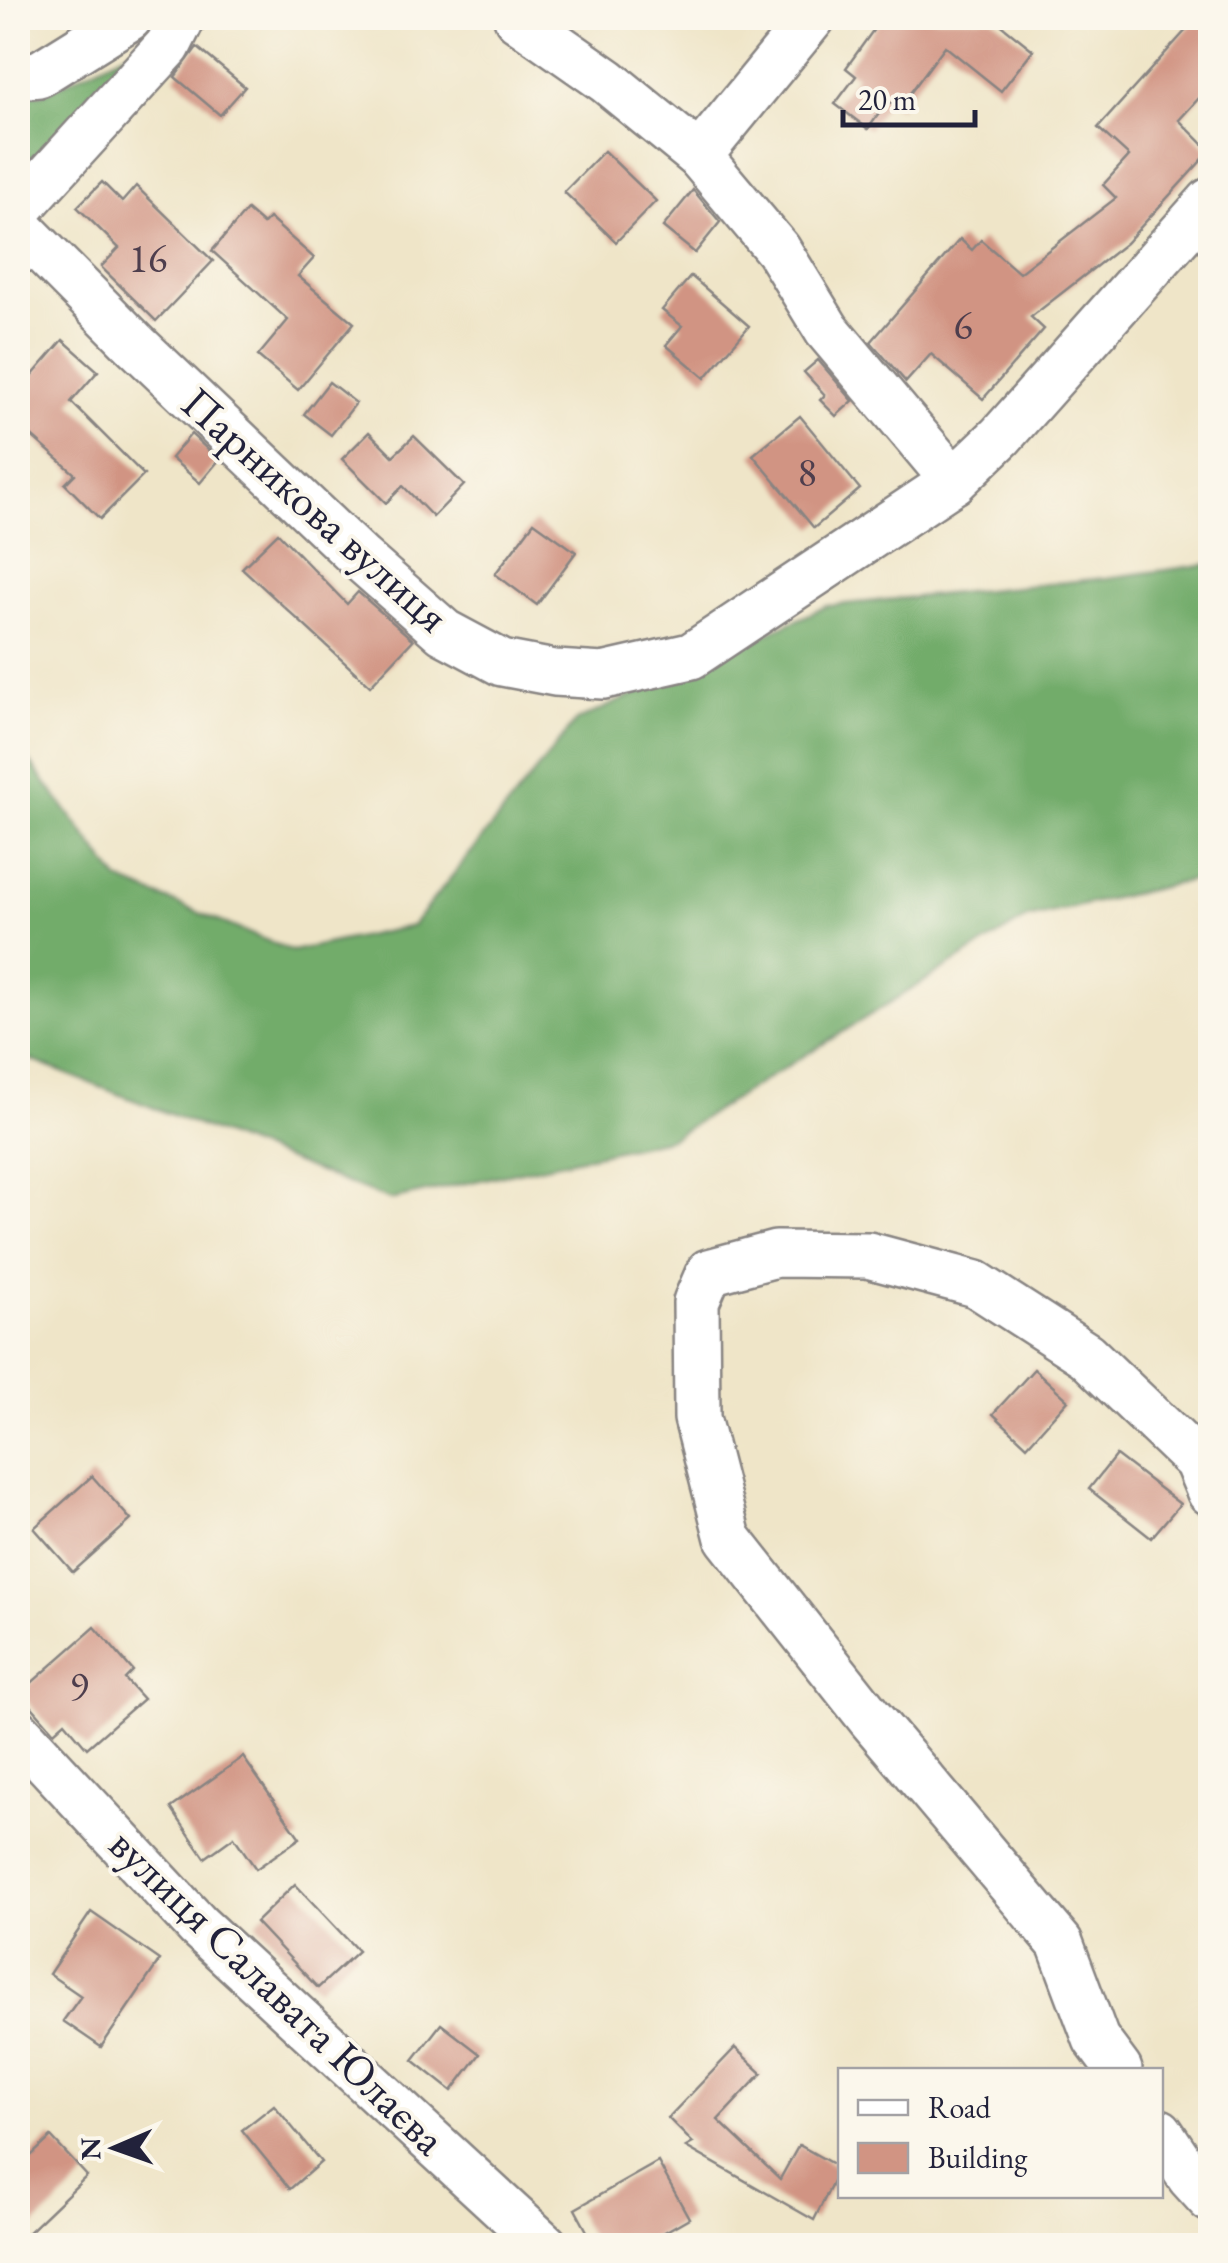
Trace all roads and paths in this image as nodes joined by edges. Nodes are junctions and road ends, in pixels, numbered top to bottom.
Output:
1 (130, 18) edge
2 (182, 18) edge
3 (517, 18) edge
4 (812, 18) edge
5 (18, 76) edge
6 (699, 156) junction
7 (1210, 200) edge
8 (18, 210) edge
9 (18, 226) edge
10 (954, 481) junction
11 (1210, 1492) edge
12 (18, 1732) edge
13 (1118, 2068) edge
14 (1163, 2136) edge
15 (1210, 2200) edge
16 (545, 2246) edge

1 - 5 street
2 - 8 street
3 - 6 street
4 - 6 street
6 - 10 street
7 - 10 street, Парникова вулиця
9 - 10 street, Парникова вулиця
11 - 13 street
12 - 16 street, вулиця Салавата Юлаєва
14 - 15 street

